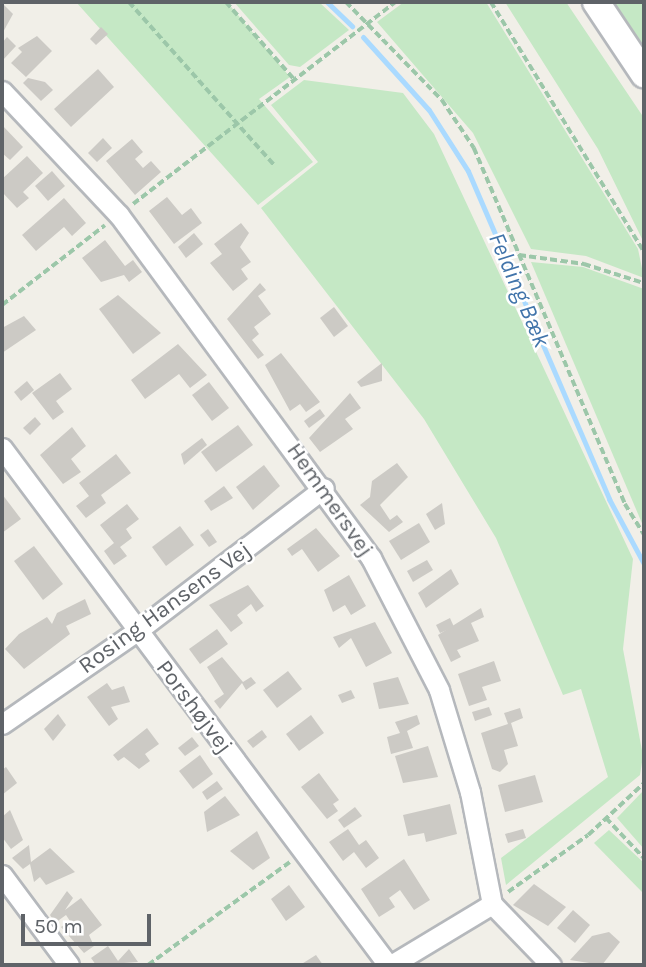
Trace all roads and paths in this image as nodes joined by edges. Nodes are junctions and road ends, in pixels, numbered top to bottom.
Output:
1 (129, 2) edge
2 (226, 2) edge
3 (346, 2) edge
4 (395, 2) edge
5 (491, 2) edge
6 (596, 2) edge
7 (369, 22) junction
8 (644, 74) edge
9 (294, 79) junction
10 (2, 91) edge
11 (237, 124) junction
12 (275, 166) dead end
13 (119, 215) junction
14 (644, 252) edge
15 (519, 255) junction
16 (644, 284) edge
17 (2, 305) edge
18 (2, 448) edge
19 (324, 488) junction
20 (644, 535) edge
21 (137, 631) junction
22 (2, 724) edge
23 (644, 783) edge
24 (606, 818) junction
25 (303, 853) junction
26 (644, 858) edge
27 (2, 875) edge
28 (492, 904) junction
29 (69, 965) edge
30 (148, 965) edge
31 (389, 965) edge
32 (551, 965) edge

1 - 11 path
2 - 9 path
3 - 7 path
4 - 7 path
5 - 14 path
6 - 8 street
7 - 9 path
7 - 15 path
9 - 11 path
10 - 13 street, Hemmersvej
11 - 12 path
11 - 13 path
13 - 17 path
13 - 19 street, Hemmersvej
15 - 16 path
15 - 20 path
18 - 21 street, Porshøjvej
19 - 21 street, Rosing Hansens Vej
19 - 28 street, Hemmersvej
21 - 22 street, Rosing Hansens Vej
21 - 25 street, Porshøjvej
23 - 24 path
24 - 26 path
24 - 28 path
25 - 30 path
25 - 31 street, Porshøjvej
27 - 29 street
28 - 31 street, Porshøjvej
28 - 32 street

